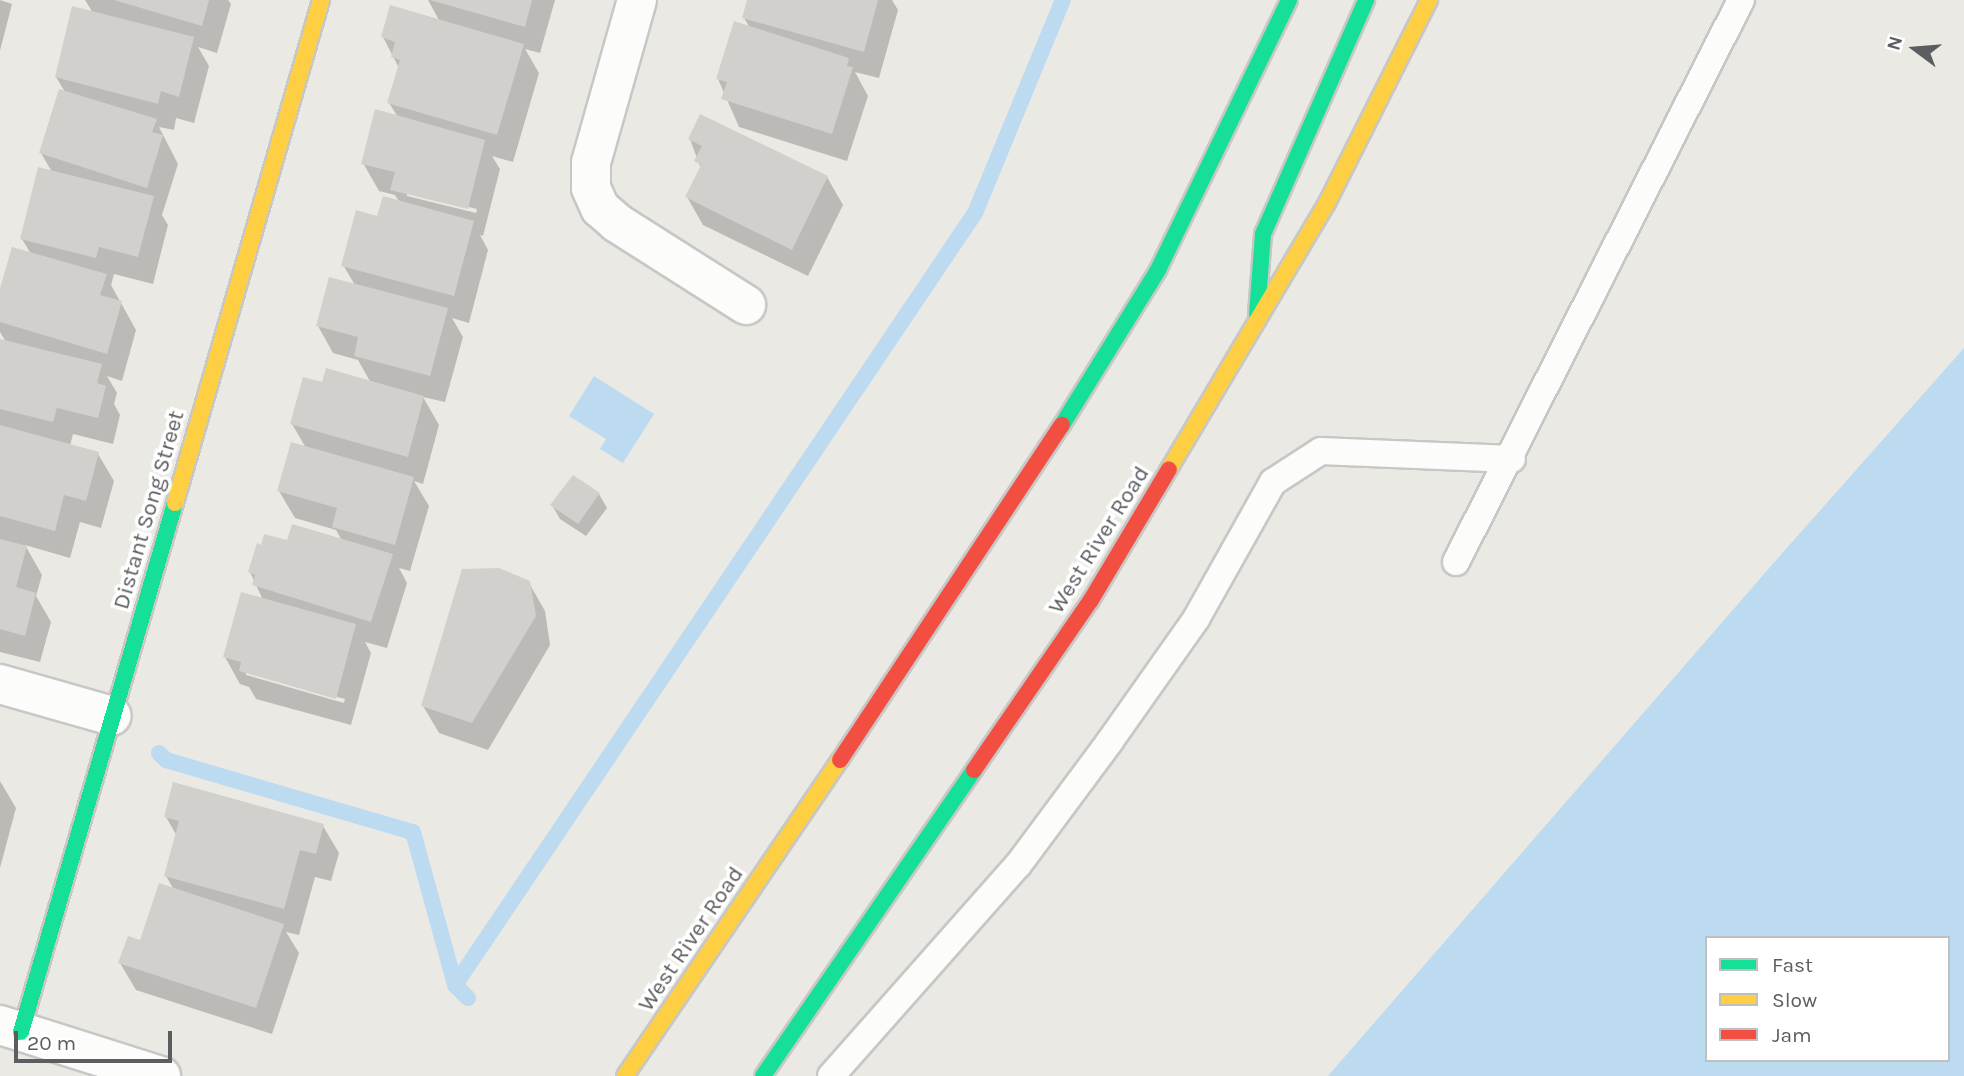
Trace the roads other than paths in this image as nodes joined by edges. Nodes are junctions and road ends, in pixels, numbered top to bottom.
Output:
1 (321, 0) edge
2 (638, 0) edge
3 (1289, 0) edge
4 (1366, 0) edge
5 (1429, 0) edge
6 (1741, 0) edge
7 (746, 305) dead end
8 (1256, 323) junction
9 (1512, 458) junction
10 (1456, 562) dead end
11 (0, 684) edge
12 (113, 716) junction
13 (10, 1029) edge
14 (161, 1076) edge
15 (625, 1076) edge
16 (763, 1076) edge
17 (831, 1076) edge

1 - 12 main road, Distant Song Street
2 - 7 street
3 - 15 main road, West River Road
4 - 8 main road
5 - 8 main road, West River Road
6 - 9 lane
8 - 16 main road, West River Road
9 - 10 lane
9 - 17 lane
11 - 12 street
12 - 13 main road, Distant Song Street
13 - 14 street

